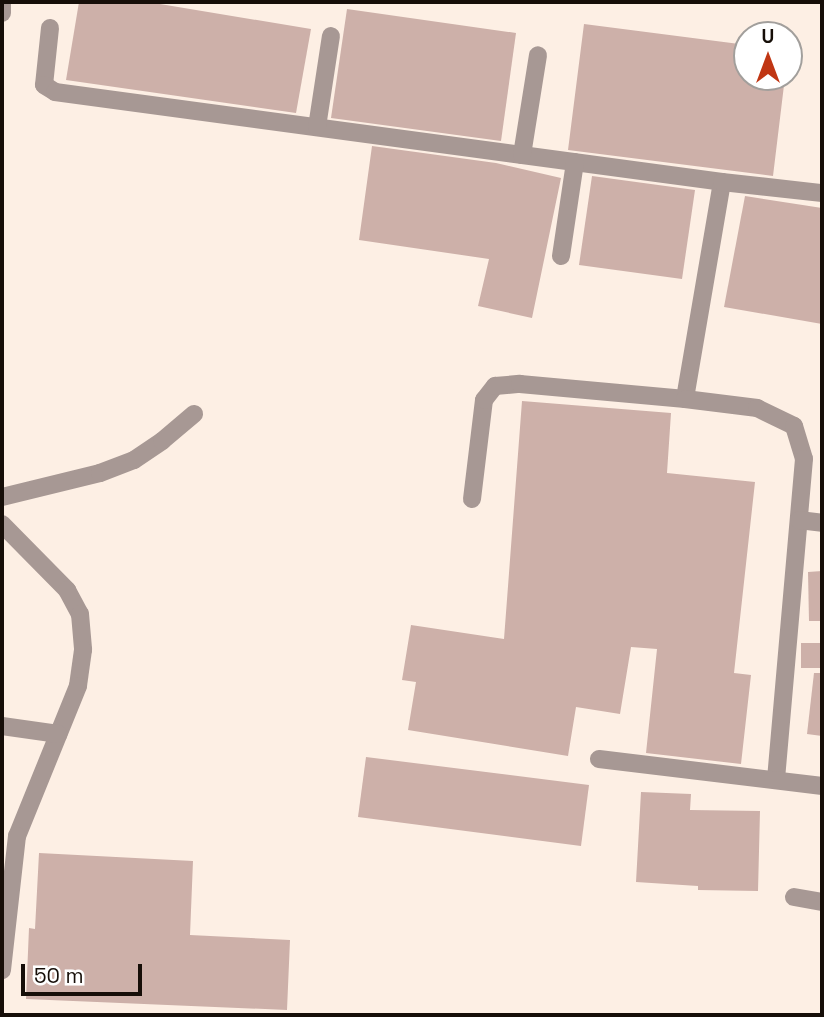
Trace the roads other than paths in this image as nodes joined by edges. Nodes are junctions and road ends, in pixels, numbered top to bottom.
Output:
1 (2, 2) edge
2 (2, 13) edge
3 (50, 28) dead end
4 (331, 36) dead end
5 (538, 55) dead end
6 (317, 127) junction
7 (522, 155) junction
8 (575, 162) junction
9 (722, 181) junction
10 (822, 193) edge
11 (561, 256) dead end
12 (685, 399) junction
13 (194, 414) dead end
14 (2, 497) edge
15 (472, 499) dead end
16 (799, 520) junction
17 (822, 523) edge
18 (2, 524) edge
19 (2, 726) edge
20 (58, 734) junction
21 (599, 759) dead end
22 (776, 780) junction
23 (822, 786) edge
24 (794, 897) dead end
25 (822, 902) edge
26 (2, 970) edge

1 - 2 street
3 - 6 street
4 - 6 street
5 - 7 street
6 - 7 street
7 - 8 street
8 - 9 street
8 - 11 street
9 - 10 street
9 - 12 street
12 - 15 street
12 - 16 street
13 - 14 street
16 - 17 street
16 - 22 street
18 - 20 street
19 - 20 street
20 - 26 street
21 - 22 street
22 - 23 street
24 - 25 street

